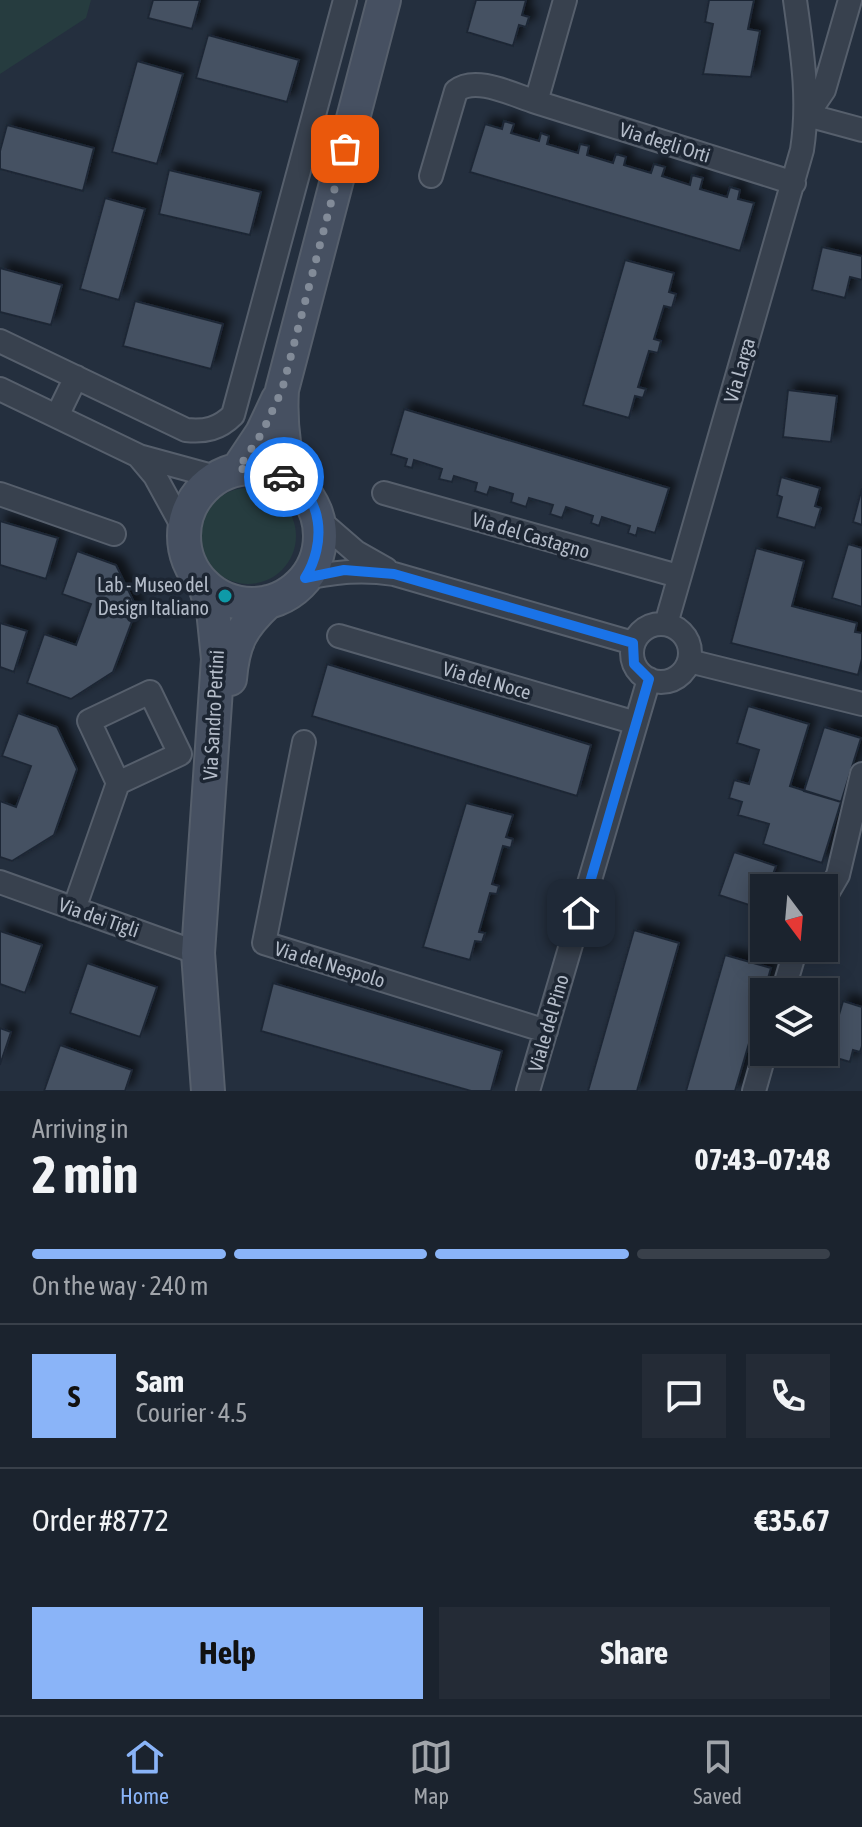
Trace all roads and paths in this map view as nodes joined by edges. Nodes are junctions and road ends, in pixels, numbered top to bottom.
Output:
1 (345, 0) edge
2 (384, 0) edge
3 (565, 0) edge
4 (795, 0) edge
5 (850, 0) edge
6 (536, 102) junction
7 (807, 115) junction
8 (862, 130) edge
9 (431, 176) dead end
10 (794, 183) junction
11 (284, 226) junction
12 (323, 236) junction
13 (0, 341) edge
14 (76, 377) junction
15 (282, 390) junction
16 (1, 393) edge
17 (57, 416) junction
18 (139, 456) junction
19 (227, 473) junction
20 (292, 480) junction
21 (384, 493) dead end
22 (0, 494) edge
23 (319, 520) junction
24 (184, 529) junction
25 (114, 534) dead end
26 (394, 574) junction
27 (678, 576) junction
28 (305, 578) junction
29 (204, 584) junction
30 (268, 602) junction
31 (666, 624) junction
32 (339, 636) dead end
33 (633, 643) junction
34 (689, 661) junction
35 (649, 679) junction
36 (862, 704) edge
37 (636, 723) junction
38 (304, 742) dead end
39 (862, 774) edge
40 (118, 783) dead end
41 (206, 848) junction
42 (838, 875) edge
43 (0, 882) edge
44 (74, 909) junction
45 (198, 953) junction
46 (546, 1031) junction
47 (761, 1066) edge
48 (208, 1091) edge
49 (528, 1091) edge
50 (754, 1091) edge

1 - 11 street
2 - 12 street
3 - 6 street
4 - 7 street, Via Larga
5 - 7 street, Via Larga
6 - 9 street, Via degli Orti
6 - 10 street, Via degli Orti
7 - 8 street
7 - 10 street, Via Larga
10 - 27 street, Via Larga
11 - 12 street
11 - 14 street
12 - 15 street
13 - 14 street
14 - 17 street
15 - 19 street
15 - 20 street
16 - 17 street
17 - 18 street
18 - 19 street
18 - 24 street
19 - 20 street
19 - 24 street
20 - 23 street
21 - 27 street, Via del Castagno
22 - 25 street
23 - 26 street
23 - 28 street
24 - 29 street, Via Sandro Pertini
26 - 28 street
26 - 33 street
27 - 31 street, Via Larga
28 - 30 street, Via Sandro Pertini
29 - 30 street
29 - 41 street, Via Sandro Pertini
30 - 41 street, Via Sandro Pertini
31 - 33 street
31 - 34 street
32 - 37 street, Via del Noce
33 - 35 street
34 - 35 street
34 - 36 street
35 - 37 street, Viale del Pino
37 - 46 street, Viale del Pino
38 - 46 street, Via del Nespolo
39 - 42 street
40 - 44 street
41 - 45 street, Via Sandro Pertini
43 - 44 street, Via dei Tigli
44 - 45 street, Via dei Tigli
45 - 48 street, Via Sandro Pertini
46 - 49 street, Viale del Pino
47 - 50 street

